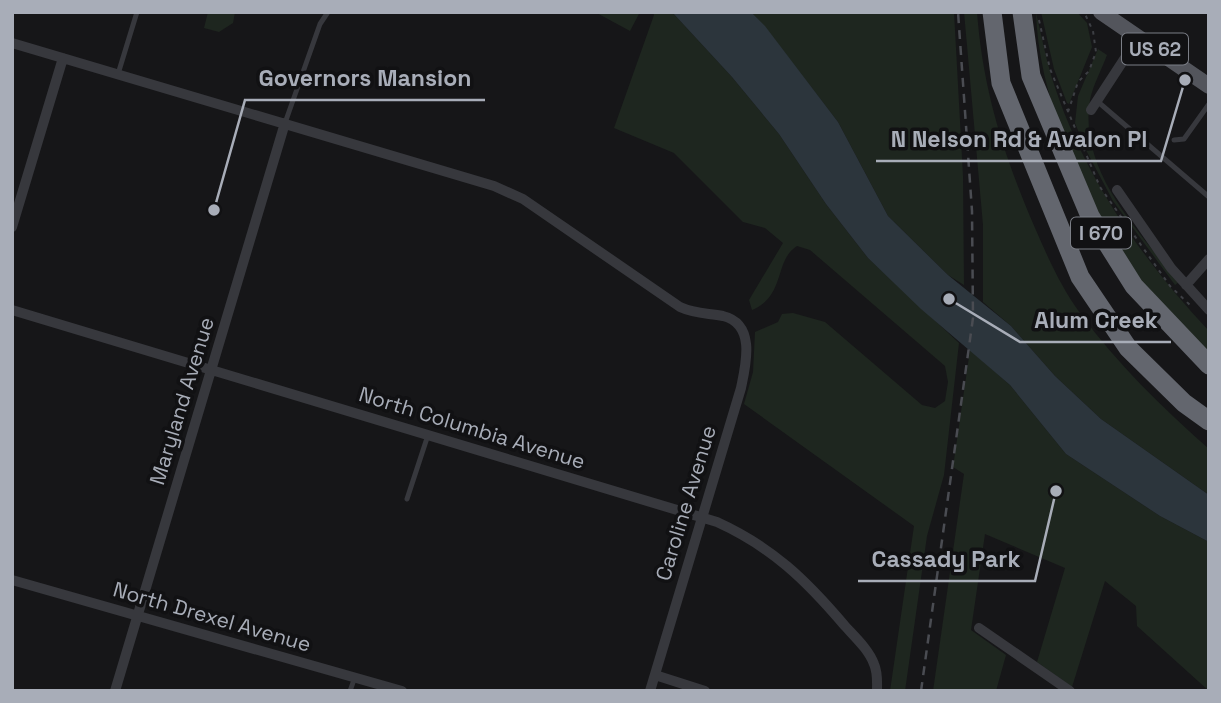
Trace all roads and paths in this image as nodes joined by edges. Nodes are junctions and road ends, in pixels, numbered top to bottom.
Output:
1 (137, 12) edge
2 (328, 12) edge
3 (992, 12) edge
4 (1022, 12) edge
5 (1037, 12) edge
6 (1084, 12) edge
7 (1101, 12) edge
8 (1138, 38) junction
9 (12, 43) edge
10 (63, 58) junction
11 (118, 74) junction
12 (1209, 86) edge
13 (1209, 104) edge
14 (1094, 106) joint
15 (285, 123) junction
16 (1174, 140) dead end
17 (1117, 190) dead end
18 (1209, 197) edge
19 (12, 227) edge
20 (1209, 259) edge
21 (1186, 285) junction
22 (12, 310) edge
23 (1209, 310) edge
24 (1139, 359) junction
25 (1209, 365) edge
26 (211, 370) junction
27 (1209, 421) edge
28 (428, 435) junction
29 (1209, 437) edge
30 (407, 499) dead end
31 (702, 517) junction
32 (12, 580) edge
33 (138, 615) junction
34 (979, 628) dead end
35 (654, 676) junction
36 (355, 677) junction
37 (115, 691) edge
38 (350, 691) edge
39 (401, 691) edge
40 (650, 691) edge
41 (705, 691) edge
42 (877, 691) edge
43 (1070, 691) edge

1 - 11 lane
2 - 15 lane
3 - 24 highway, I 670
4 - 25 highway, I 670
5 - 6 path
7 - 8 main road, US 62
8 - 12 main road, US 62
8 - 14 street
9 - 10 street
10 - 11 street
10 - 19 street
11 - 15 street
13 - 16 lane
14 - 18 lane
15 - 26 street, Maryland Avenue
15 - 31 street, Caroline Avenue
17 - 21 street
20 - 21 street
21 - 23 street
22 - 26 street, North Columbia Avenue
24 - 27 highway, I 670
24 - 29 highway
26 - 28 street, North Columbia Avenue
26 - 33 street, Maryland Avenue
28 - 30 lane
28 - 31 street, North Columbia Avenue
31 - 35 street, Caroline Avenue
31 - 42 street, North Columbia Avenue
32 - 33 street, North Drexel Avenue
33 - 36 street, North Drexel Avenue
33 - 37 street, Maryland Avenue
34 - 43 street
35 - 40 street, Caroline Avenue
35 - 41 street
36 - 38 lane
36 - 39 street, North Drexel Avenue

